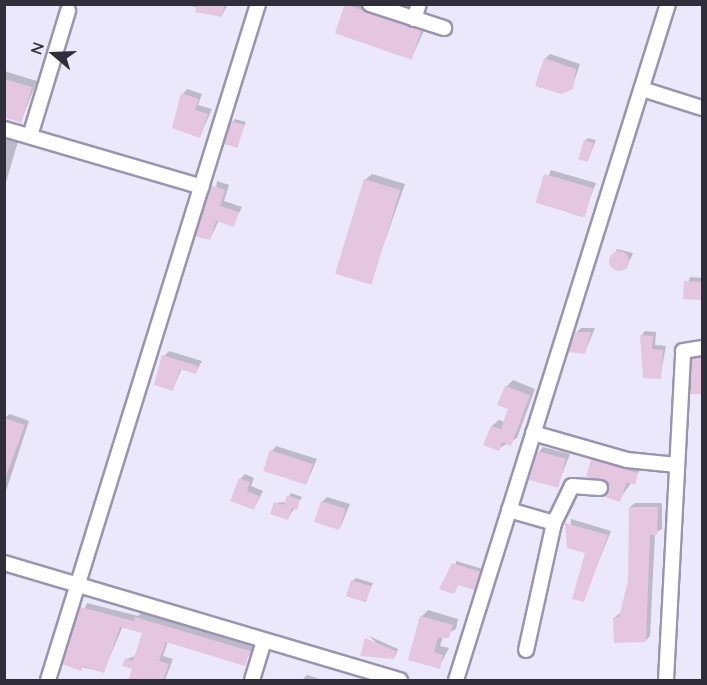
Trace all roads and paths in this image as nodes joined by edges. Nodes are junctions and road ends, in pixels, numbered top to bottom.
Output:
1 (258, 4) edge
2 (370, 4) edge
3 (419, 4) edge
4 (668, 4) edge
5 (68, 11) dead end
6 (414, 19) junction
7 (444, 28) dead end
8 (642, 89) junction
9 (702, 108) edge
10 (4, 129) edge
11 (30, 136) junction
12 (202, 187) junction
13 (702, 348) edge
14 (533, 433) junction
15 (677, 465) junction
16 (600, 488) dead end
17 (509, 510) junction
18 (554, 523) junction
19 (4, 563) edge
20 (81, 586) junction
21 (264, 641) junction
22 (526, 650) dead end
23 (359, 675) edge
24 (48, 681) edge
25 (252, 681) edge
26 (400, 681) edge
27 (456, 681) edge
28 (666, 681) edge

1 - 12 street
2 - 6 street
3 - 6 street
4 - 8 street
5 - 11 street
6 - 7 street
8 - 9 street
8 - 14 street
10 - 11 street
11 - 12 street
12 - 20 street
13 - 15 street
14 - 15 street
14 - 17 street
15 - 28 street
16 - 18 street
17 - 18 street
17 - 27 street
18 - 22 street
19 - 20 street
20 - 21 street
20 - 24 street
21 - 23 street
21 - 25 street
23 - 26 street

